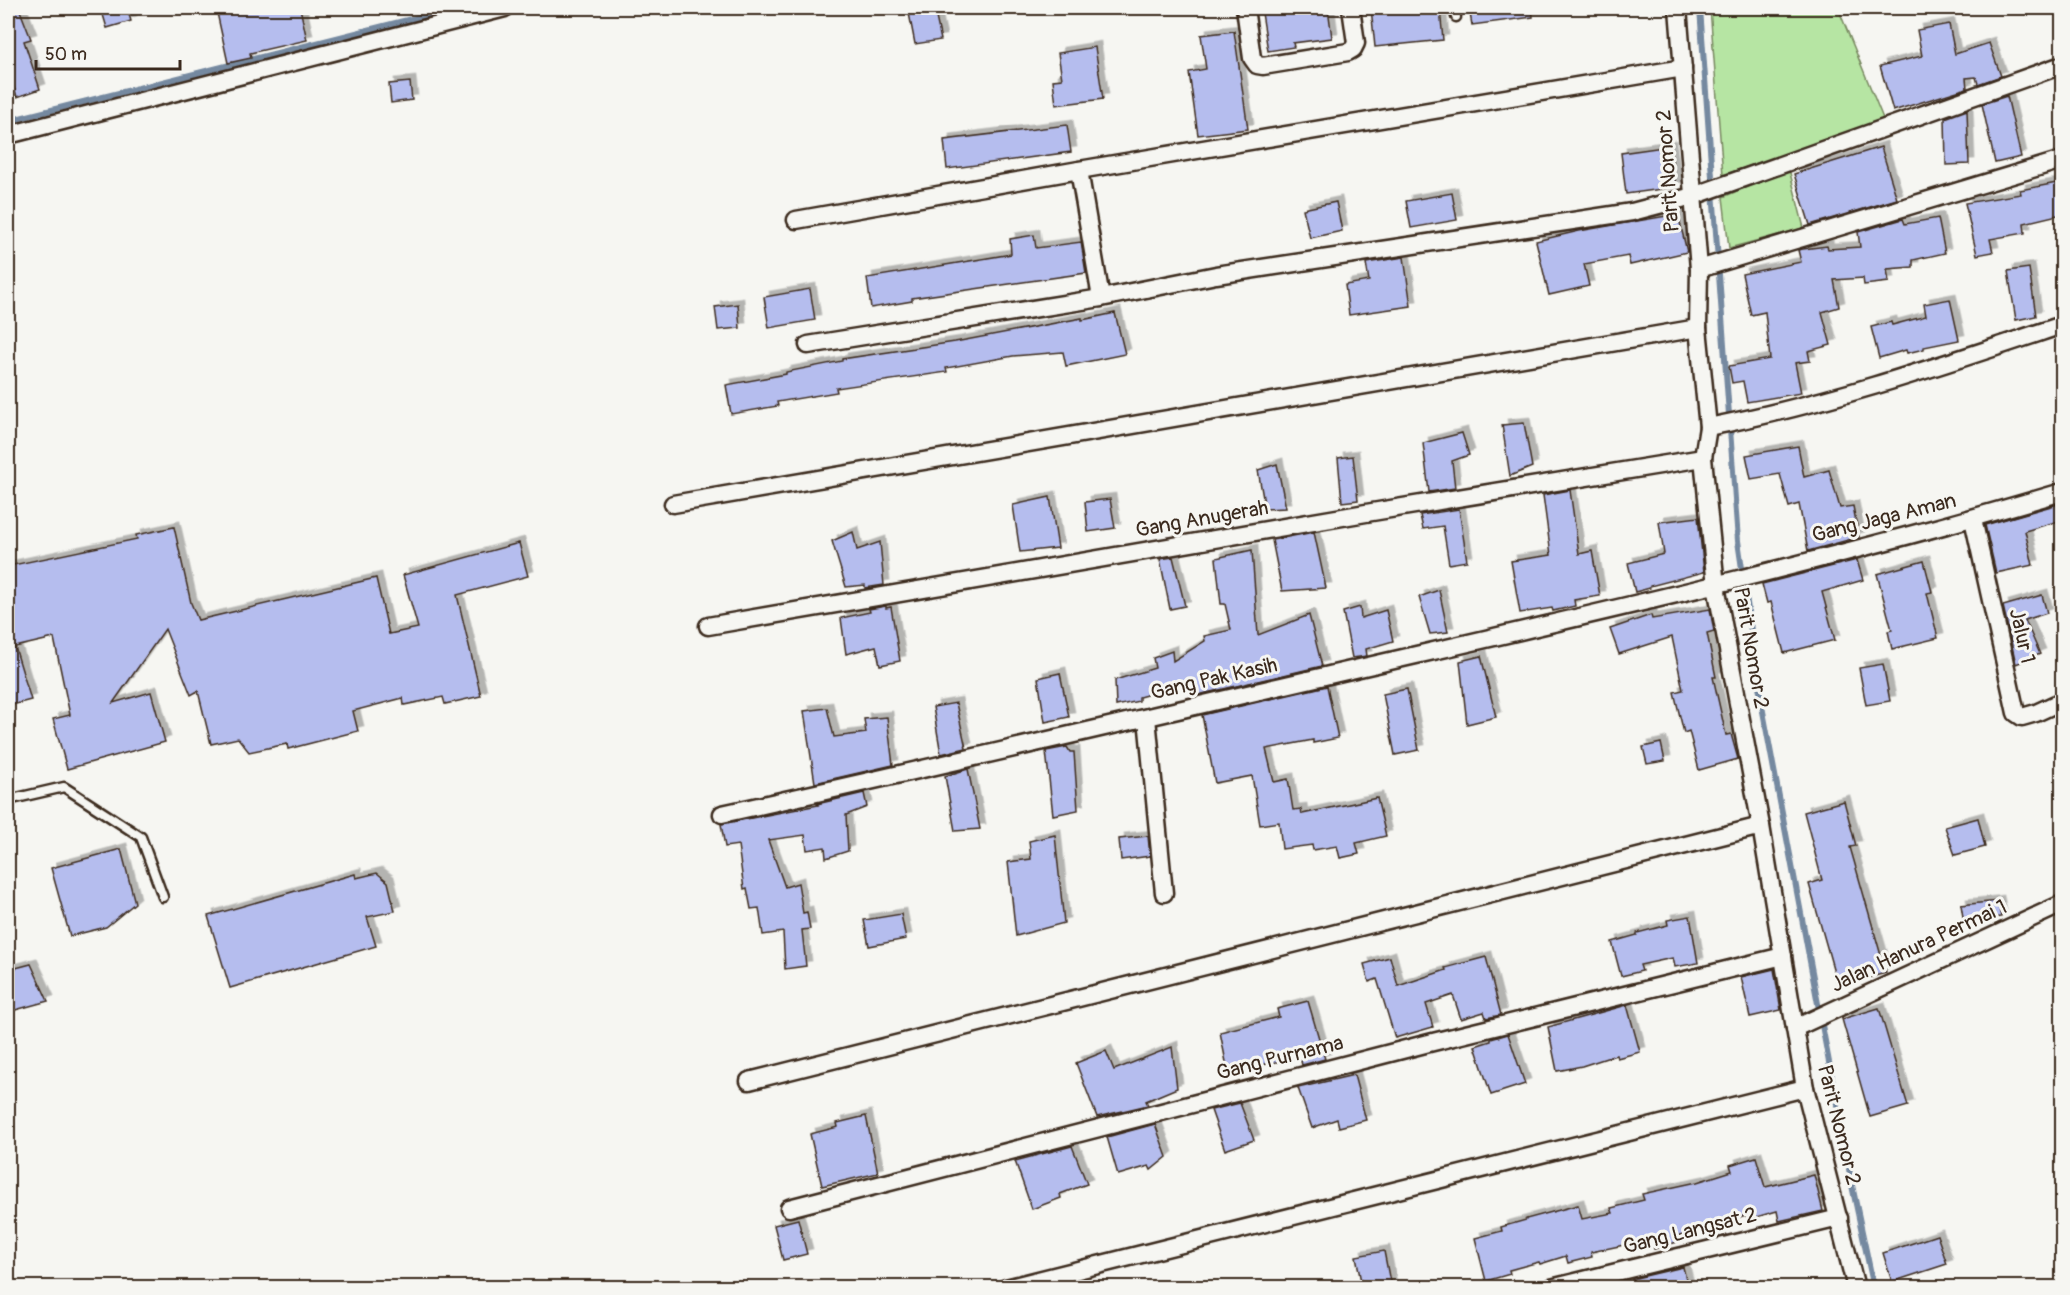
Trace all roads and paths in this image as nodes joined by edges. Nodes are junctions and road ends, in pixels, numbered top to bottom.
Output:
1 (506, 8) edge
2 (1245, 8) edge
3 (1351, 8) edge
4 (1678, 8) edge
5 (2062, 65) edge
6 (1683, 68) junction
7 (8, 135) edge
8 (2062, 160) edge
9 (1079, 170) junction
10 (1693, 196) junction
11 (796, 220) dead end
12 (1700, 269) junction
13 (1101, 298) junction
14 (2062, 325) edge
15 (1698, 328) junction
16 (808, 345) dead end
17 (1708, 427) junction
18 (1703, 458) junction
19 (2062, 492) edge
20 (673, 504) dead end
21 (1972, 519) junction
22 (1717, 586) junction
23 (708, 626) dead end
24 (2062, 701) edge
25 (1147, 718) junction
26 (8, 800) edge
27 (722, 814) dead end
28 (1761, 825) junction
29 (1164, 893) dead end
30 (163, 897) dead end
31 (2062, 904) edge
32 (1783, 956) junction
33 (1795, 1028) junction
34 (749, 1081) dead end
35 (1805, 1088) junction
36 (789, 1208) dead end
37 (1839, 1218) junction
38 (1006, 1287) edge
39 (1551, 1287) edge
40 (1856, 1287) edge

1 - 7 street
2 - 3 street
4 - 6 street, Parit Nomor 2
5 - 10 street
6 - 9 street
6 - 10 street, Parit Nomor 2
8 - 12 street
9 - 11 street
9 - 13 street
10 - 12 street, Parit Nomor 2
10 - 13 street
12 - 15 street, Parit Nomor 2
13 - 16 street
14 - 17 street
15 - 17 street, Parit Nomor 2
15 - 20 street
17 - 18 street, Parit Nomor 2
18 - 22 street, Parit Nomor 2
18 - 23 street, Gang Anugerah
19 - 21 street, Gang Jaga Aman
21 - 22 street, Gang Jaga Aman
21 - 24 street, Jalur 1
22 - 25 street, Gang Pak Kasih
22 - 28 street, Parit Nomor 2
25 - 27 street, Gang Pak Kasih
25 - 29 street
26 - 30 lane
28 - 32 street, Parit Nomor 2
28 - 34 street
31 - 33 street, Jalan Hanura Permai 1
32 - 33 street, Parit Nomor 2
32 - 36 street, Gang Purnama
33 - 35 street, Parit Nomor 2
35 - 37 street, Parit Nomor 2
35 - 38 street
37 - 39 street, Gang Langsat 2
37 - 40 street, Parit Nomor 2

